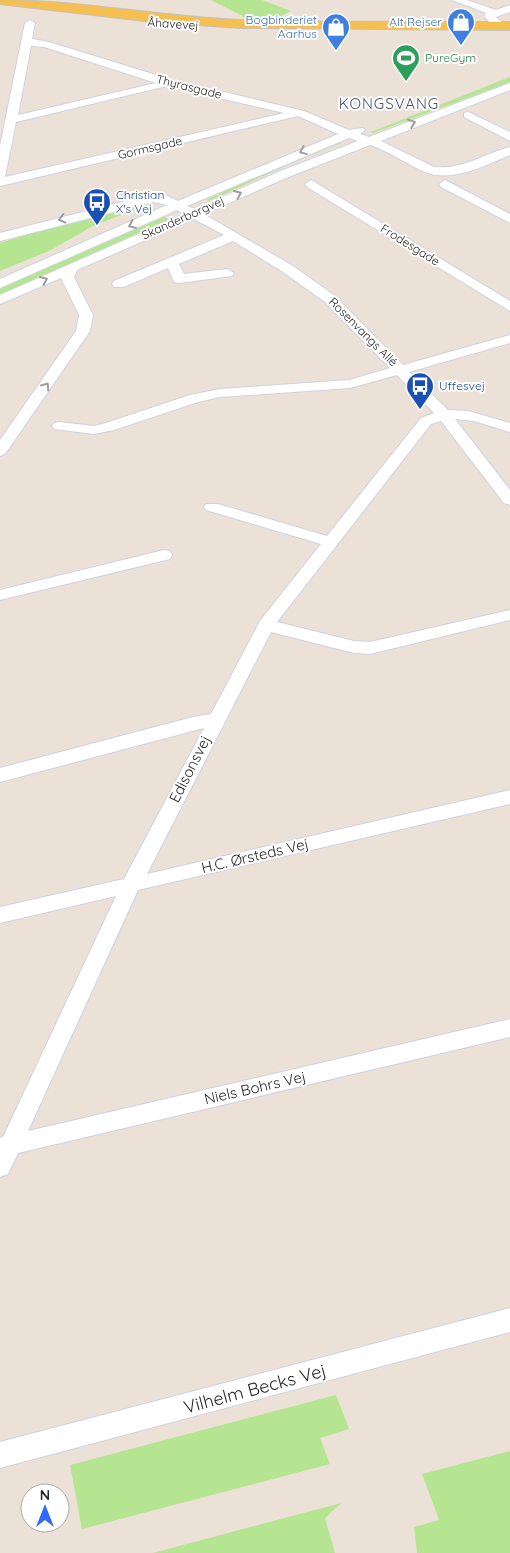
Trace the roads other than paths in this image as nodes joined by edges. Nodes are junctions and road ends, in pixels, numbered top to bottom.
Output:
1 (0, 0) edge
2 (457, 0) edge
3 (0, 7) edge
4 (510, 8) edge
5 (492, 16) junction
6 (30, 22) dead end
7 (346, 29) junction
8 (507, 29) edge
9 (28, 42) junction
10 (510, 74) edge
11 (493, 80) dead end
12 (166, 82) junction
13 (510, 86) edge
14 (300, 113) junction
15 (468, 115) dead end
16 (11, 120) junction
17 (374, 124) dead end
18 (348, 134) junction
19 (510, 137) edge
20 (367, 140) junction
21 (510, 151) edge
22 (0, 176) edge
23 (0, 182) edge
24 (311, 184) dead end
25 (445, 184) dead end
26 (177, 206) junction
27 (193, 213) junction
28 (510, 219) edge
29 (233, 236) junction
30 (0, 237) edge
31 (171, 261) junction
32 (73, 267) junction
33 (227, 273) dead end
34 (0, 284) edge
35 (120, 284) dead end
36 (0, 300) edge
37 (510, 307) edge
38 (510, 339) edge
39 (400, 368) junction
40 (444, 414) junction
41 (59, 426) dead end
42 (510, 428) edge
43 (0, 451) edge
44 (510, 500) edge
45 (212, 507) dead end
46 (331, 542) junction
47 (164, 555) dead end
48 (0, 596) edge
49 (510, 615) edge
50 (266, 625) junction
51 (214, 720) junction
52 (0, 775) edge
53 (510, 797) edge
54 (131, 885) junction
55 (0, 915) edge
56 (510, 1028) edge
57 (5, 1146) edge
58 (0, 1167) edge
59 (510, 1320) edge
60 (0, 1455) edge

1 - 7 main road, Åhavevej
2 - 5 street
3 - 7 main road, Åhavevej
4 - 5 street
5 - 8 street
6 - 9 street
7 - 8 main road
9 - 12 street, Thyrasgade
9 - 16 street
10 - 11 street
12 - 14 street, Thyrasgade
12 - 16 street
20 -> 13 street, Skanderborgvej
14 - 18 street, Thyrasgade
14 - 23 street, Gormsgade
15 - 19 street
16 - 22 street
17 - 18 street, Skanderborgvej
18 - 20 street
18 -> 26 street, Skanderborgvej
20 - 21 street
27 -> 20 street, Skanderborgvej
24 - 37 street, Frodesgade
25 - 28 street
26 - 27 street, Rosenvangs Allé
26 -> 30 street
26 -> 34 street, Skanderborgvej
27 - 29 street, Rosenvangs Allé
27 - 32 street, Skanderborgvej
29 - 31 street
29 - 39 street, Rosenvangs Allé
31 - 33 street
31 - 35 street
36 -> 32 street, Skanderborgvej
43 -> 32 street
38 - 39 street
39 - 40 street, Rosenvangs Allé
39 - 41 street
40 - 42 street
40 - 44 street, Rosenvangs Allé
40 - 46 street, Edisonsvej
45 - 46 street
46 - 50 street, Edisonsvej
47 - 48 street
49 - 50 street
50 - 51 street, Edisonsvej
51 - 52 street
51 - 54 street, Edisonsvej
53 - 54 street, H.C. Ørsteds Vej
54 - 55 street, H.C. Ørsteds Vej
54 - 57 street, Edisonsvej
56 - 57 street, Niels Bohrs Vej
57 - 58 street, Edisonsvej
59 - 60 street, Vilhelm Becks Vej

